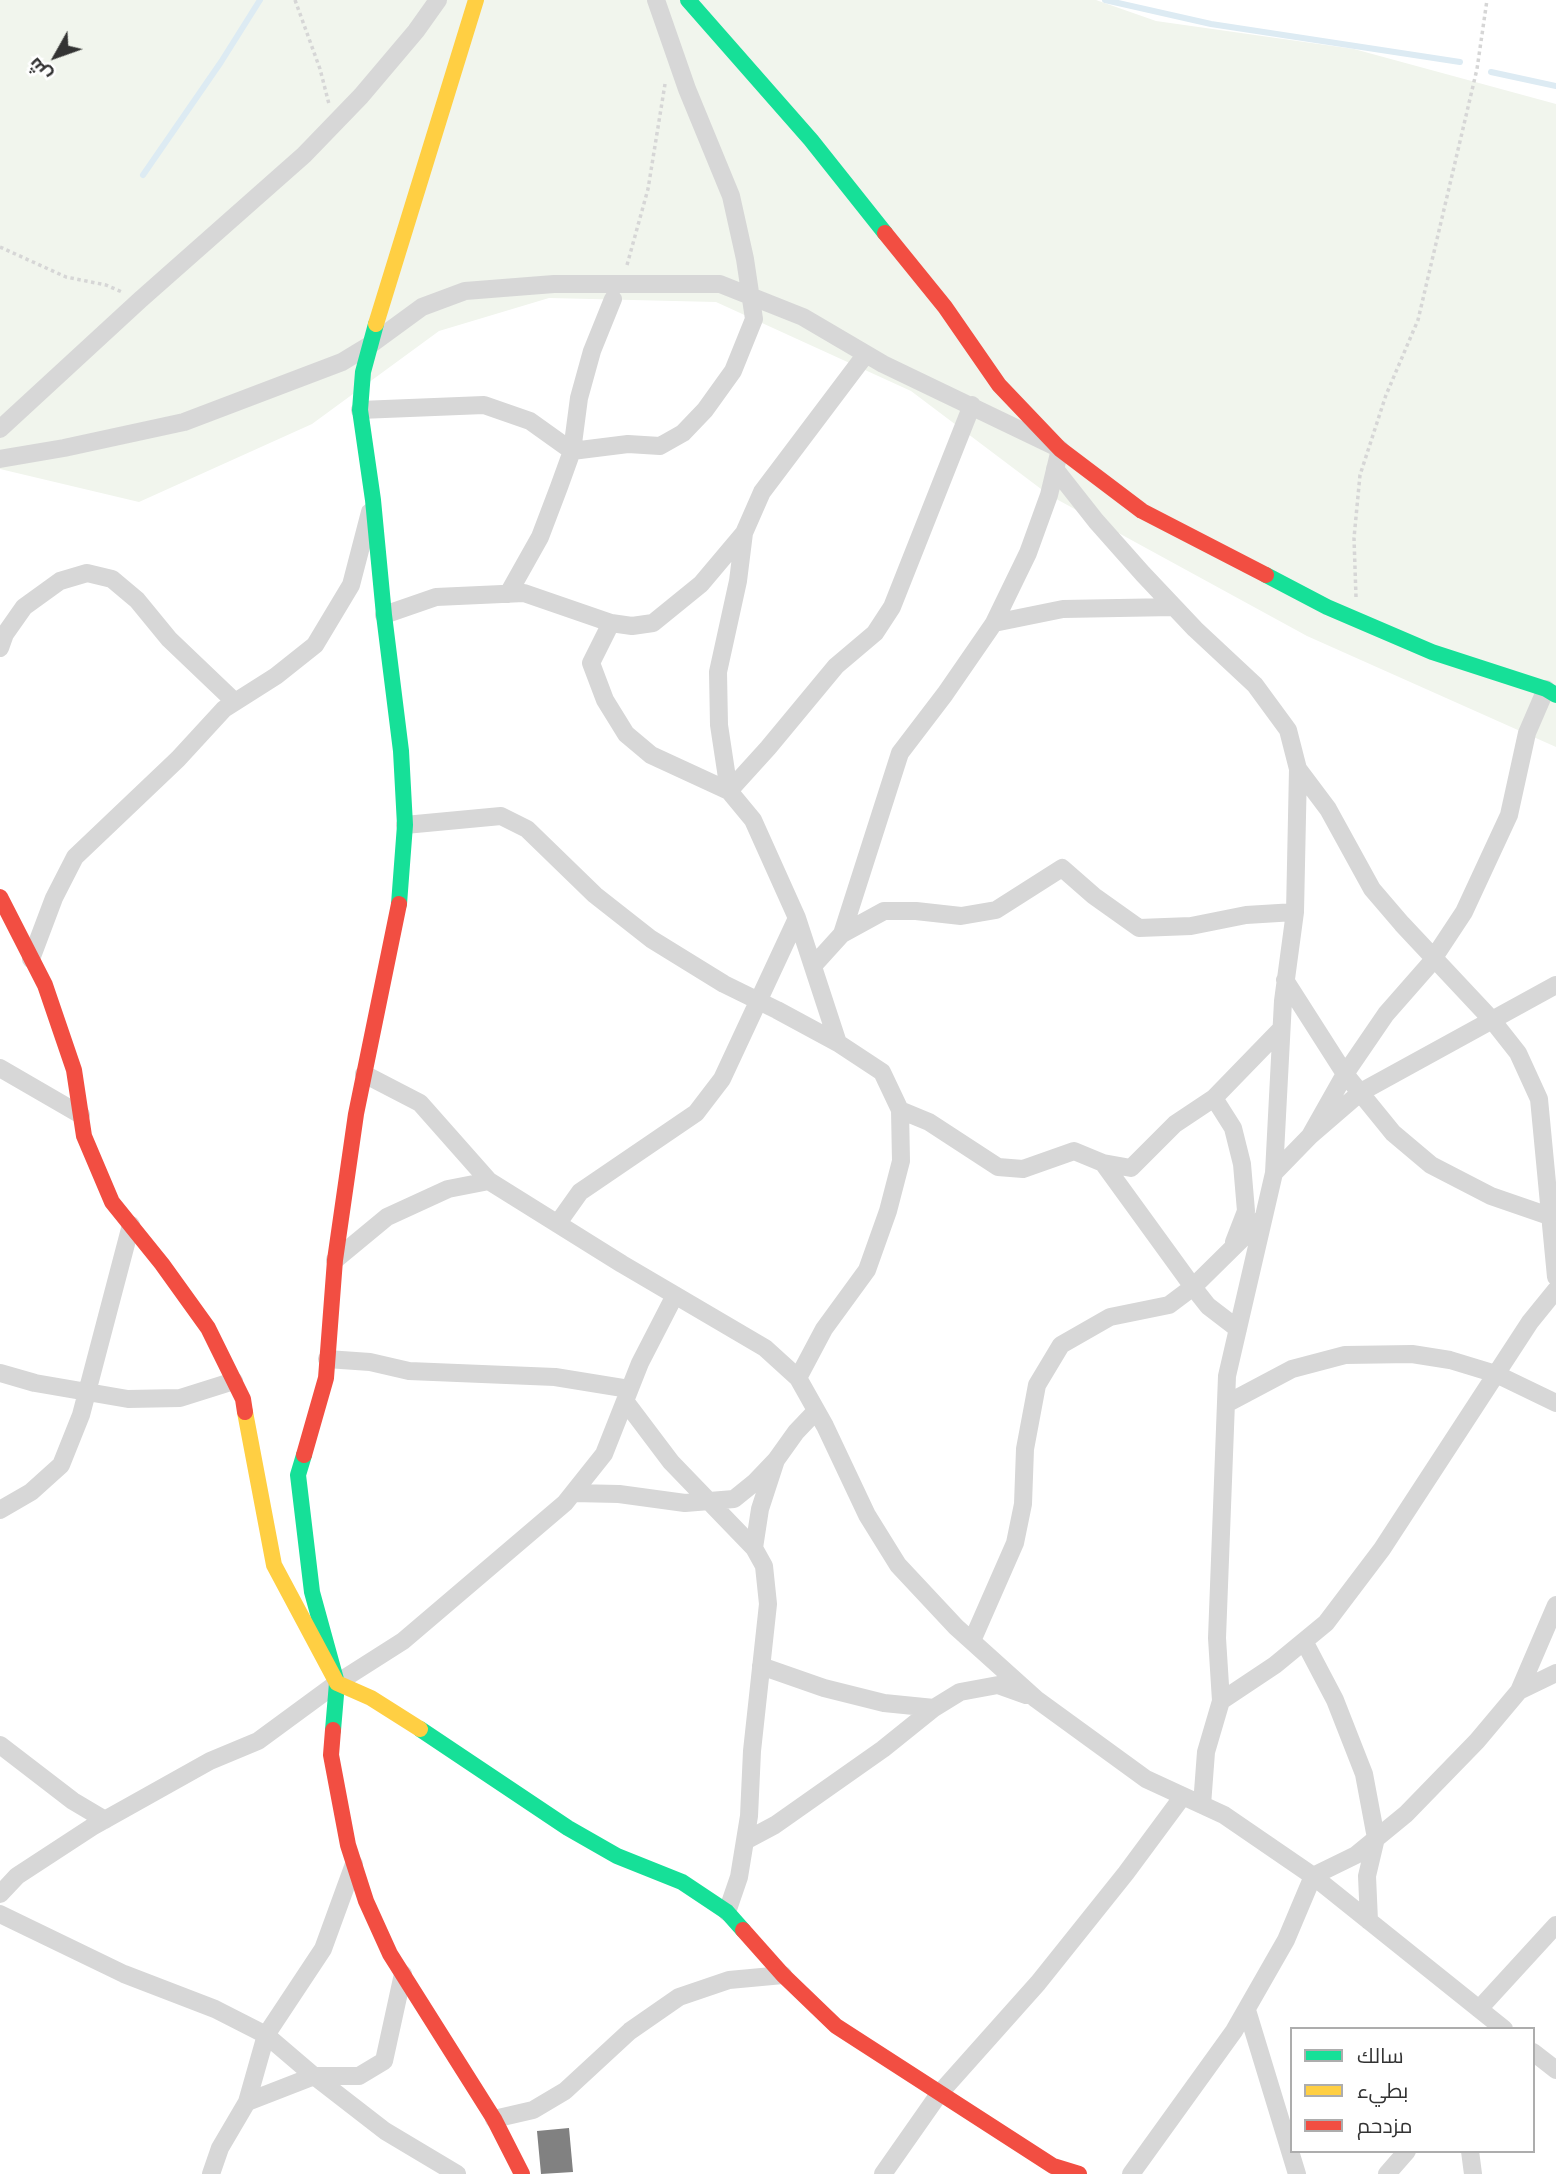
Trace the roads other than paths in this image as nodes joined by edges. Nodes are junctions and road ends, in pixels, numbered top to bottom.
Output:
1 (438, 0) edge
2 (476, 0) edge
3 (656, 0) edge
4 (688, 0) edge
5 (617, 291) junction
6 (751, 296) junction
7 (370, 345) junction
8 (866, 354) junction
9 (972, 405) junction
10 (360, 410) junction
11 (0, 429) edge
12 (1059, 449) junction
13 (572, 451) junction
14 (0, 459) edge
15 (1055, 470) junction
16 (373, 500) junction
17 (744, 533) junction
18 (508, 594) junction
19 (1174, 607) junction
20 (384, 615) junction
21 (611, 623) junction
22 (994, 623) junction
23 (0, 648) edge
24 (1551, 692) edge
25 (235, 702) junction
26 (1298, 769) junction
27 (729, 791) junction
28 (405, 825) junction
29 (0, 897) edge
30 (1295, 912) junction
31 (797, 918) junction
32 (842, 934) junction
33 (1434, 957) junction
34 (32, 959) junction
35 (813, 966) junction
36 (1285, 980) junction
37 (1556, 985) edge
38 (759, 1001) junction
39 (1492, 1020) junction
40 (1281, 1029) junction
41 (838, 1043) junction
42 (0, 1068) edge
43 (364, 1073) junction
44 (1345, 1074) junction
45 (1361, 1091) junction
46 (1214, 1098) junction
47 (900, 1110) junction
48 (81, 1115) junction
49 (1310, 1136) junction
50 (1103, 1163) junction
51 (1274, 1172) junction
52 (489, 1181) junction
53 (1549, 1216) junction
54 (1263, 1218) junction
55 (558, 1223) junction
56 (131, 1225) junction
57 (1230, 1252) junction
58 (334, 1260) junction
59 (1556, 1277) edge
60 (1193, 1287) junction
61 (1556, 1290) edge
62 (675, 1295) junction
63 (1238, 1329) junction
64 (327, 1359) junction
65 (0, 1373) edge
66 (1496, 1374) junction
67 (798, 1378) junction
68 (234, 1381) junction
69 (88, 1391) junction
70 (627, 1395) junction
71 (1556, 1403) edge
72 (1226, 1404) junction
73 (816, 1411) junction
74 (776, 1460) junction
75 (573, 1493) junction
76 (708, 1501) junction
77 (0, 1510) edge
78 (754, 1548) junction
79 (1556, 1605) edge
80 (972, 1641) junction
81 (1304, 1641) junction
82 (761, 1666) junction
83 (1556, 1673) edge
84 (337, 1683) junction
85 (1519, 1691) junction
86 (1036, 1699) junction
87 (1221, 1701) junction
88 (934, 1708) junction
89 (0, 1745) edge
90 (1183, 1796) junction
91 (1202, 1805) junction
92 (104, 1820) junction
93 (1376, 1838) junction
94 (745, 1841) junction
95 (354, 1864) junction
96 (1313, 1876) junction
97 (0, 1894) edge
98 (727, 1912) junction
99 (0, 1914) edge
100 (1369, 1922) junction
101 (1556, 1925) edge
102 (403, 1974) junction
103 (783, 1975) junction
104 (1247, 2010) junction
105 (1490, 2021) edge
106 (266, 2035) junction
107 (1535, 2054) edge
108 (1556, 2070) edge
109 (314, 2076) junction
110 (939, 2094) junction
111 (247, 2102) junction
112 (494, 2119) junction
113 (1290, 2151) edge
114 (1291, 2153) edge
115 (1405, 2153) edge
116 (1469, 2153) edge
117 (211, 2174) edge
118 (457, 2174) edge
119 (523, 2174) edge
120 (883, 2174) edge
121 (1079, 2174) edge
122 (1131, 2174) edge
123 (1297, 2174) edge
124 (1387, 2174) edge
125 (1473, 2174) edge

1 - 11 street
2 - 7 street
3 - 6 street
4 - 12 street
5 - 6 street
5 - 7 street
5 - 13 street
6 - 8 street
6 - 13 street
7 - 10 street
7 - 14 street
8 - 9 street
8 - 17 street
9 - 12 street
9 - 27 street
10 - 13 street
10 - 16 street
12 - 15 street
12 - 24 street
13 - 18 street
15 - 19 street
15 - 22 street
16 - 20 street
16 - 25 street
17 - 21 street
17 - 27 street
18 - 20 street
18 - 21 street
19 - 22 street
19 - 26 street
20 - 28 street
21 - 27 street
22 - 32 street
23 - 25 street
24 - 33 street
25 - 34 street
26 - 30 street
26 - 33 street
27 - 31 street
28 - 38 street
28 - 43 street
29 - 34 street
30 - 32 street
30 - 36 street
31 - 35 street
31 - 38 street
32 - 35 street
33 - 39 street
33 - 44 street
34 - 48 street
35 - 41 street
36 - 40 street
36 - 44 street
37 - 39 street
38 - 41 street
38 - 55 street
39 - 45 street
39 - 53 street
40 - 46 street
40 - 51 street
41 - 47 street
42 - 48 street
43 - 52 street
43 - 58 street
44 - 45 street
44 - 49 street
45 - 49 street
45 - 53 street
46 - 50 street
46 - 57 street
47 - 50 street
47 - 67 street
48 - 56 street
49 - 51 street
50 - 60 street
51 - 54 street
52 - 55 street
52 - 58 street
53 - 59 street
54 - 57 street
54 - 63 street
55 - 62 street
56 - 68 street
56 - 69 street
57 - 60 street
58 - 64 street
60 - 63 street
60 - 80 street
61 - 66 street
62 - 67 street
62 - 70 street
63 - 72 street
64 - 70 street
64 - 84 street
65 - 69 street
66 - 71 street
66 - 72 street
66 - 81 street
67 - 73 street
68 - 69 street
68 - 84 street
69 - 77 street
70 - 75 street
70 - 76 street
72 - 87 street
73 - 74 street
73 - 80 street
74 - 76 street
74 - 78 street
75 - 76 street
75 - 84 street
76 - 78 street
78 - 82 street
79 - 85 street
80 - 86 street
81 - 87 street
81 - 93 street
82 - 88 street
82 - 94 street
83 - 85 street
84 - 92 street
84 - 95 street
84 - 98 street
85 - 93 street
86 - 88 street
86 - 90 street
87 - 91 street
88 - 94 street
89 - 92 street
90 - 91 street
90 - 110 street
91 - 96 street
92 - 97 street
93 - 96 street
93 - 100 street
94 - 98 street
95 - 102 street
95 - 106 street
96 - 100 street
96 - 104 street
98 - 103 street
99 - 106 street
100 - 105 street
101 - 105 street
102 - 109 street
102 - 112 street
103 - 110 street
103 - 112 street
104 - 113 street
104 - 122 street
106 - 109 street
106 - 111 street
107 - 108 street
109 - 111 street
109 - 118 street
110 - 120 street
110 - 121 street
111 - 117 street
112 - 119 street
114 - 123 street
115 - 124 street
116 - 125 street

